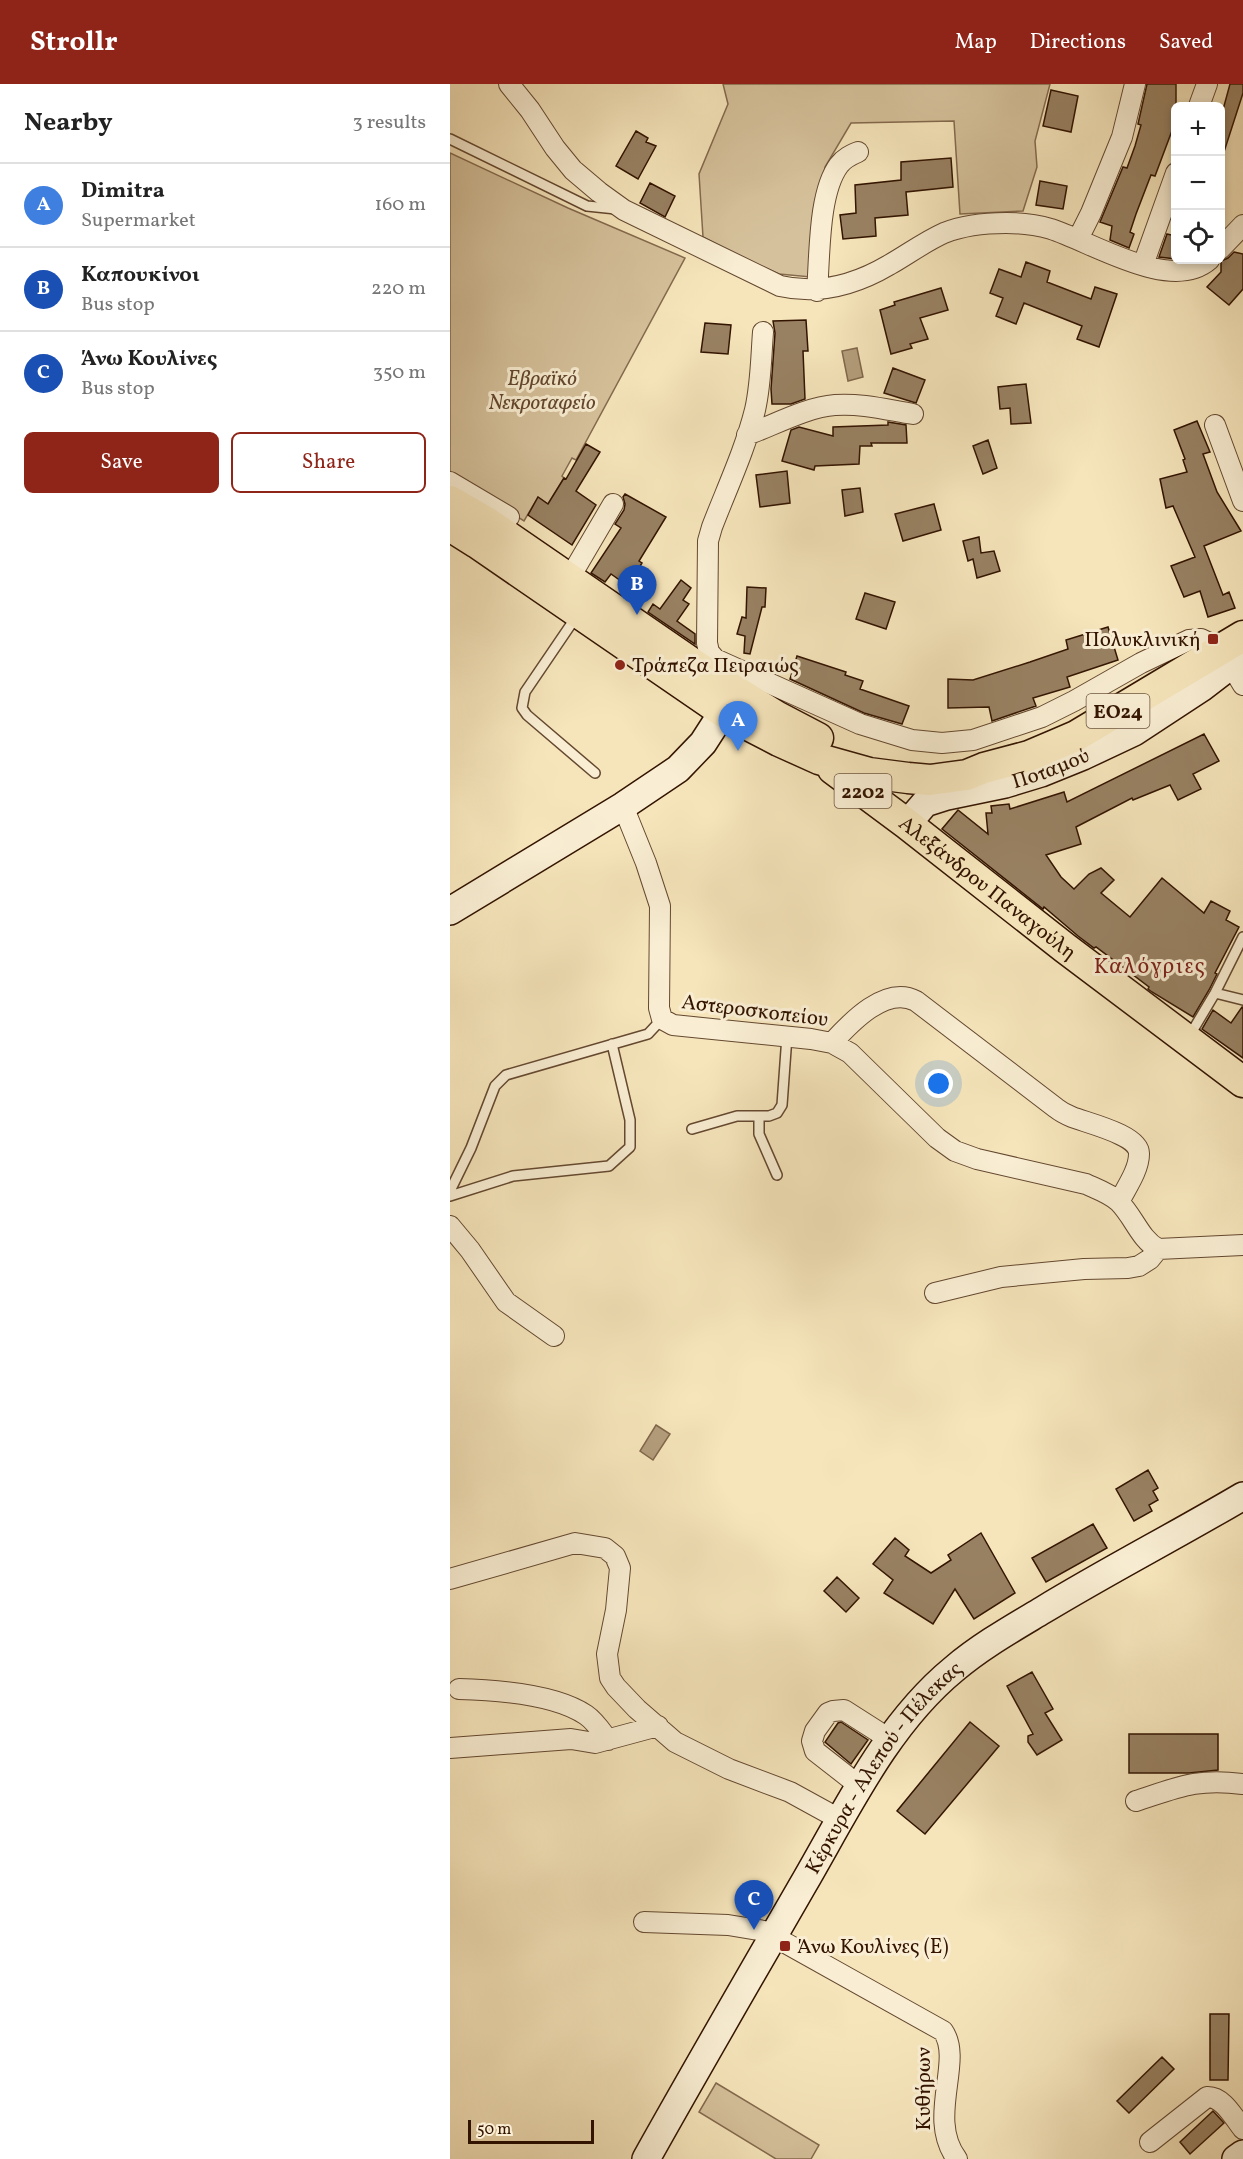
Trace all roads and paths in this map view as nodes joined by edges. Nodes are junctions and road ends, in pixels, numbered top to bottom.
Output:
1 (509, 84) edge
2 (1135, 84) edge
3 (1207, 84) edge
4 (1200, 102) edge
5 (450, 139) edge
6 (858, 152) dead end
7 (1171, 187) edge
8 (624, 210) junction
9 (1243, 225) edge
10 (1078, 240) junction
11 (1225, 245) edge
12 (1204, 264) edge
13 (1143, 265) junction
14 (818, 291) junction
15 (763, 332) dead end
16 (914, 414) dead end
17 (1215, 425) dead end
18 (747, 435) junction
19 (450, 482) edge
20 (1243, 501) edge
21 (613, 504) dead end
22 (461, 509) edge
23 (509, 517) dead end
24 (569, 579) junction
25 (579, 613) junction
26 (1236, 657) edge
27 (710, 665) junction
28 (728, 701) junction
29 (819, 759) junction
30 (984, 768) junction
31 (595, 773) dead end
32 (623, 806) junction
33 (907, 824) junction
34 (450, 911) edge
35 (1243, 937) edge
36 (1215, 993) junction
37 (1243, 1000) edge
38 (662, 1019) junction
39 (787, 1036) junction
40 (1187, 1040) junction
41 (832, 1043) junction
42 (612, 1044) junction
43 (1243, 1082) edge
44 (759, 1116) junction
45 (692, 1129) dead end
46 (777, 1175) dead end
47 (450, 1191) edge
48 (450, 1196) edge
49 (1119, 1202) junction
50 (450, 1226) edge
51 (1243, 1245) edge
52 (1158, 1249) junction
53 (935, 1293) dead end
54 (554, 1336) dead end
55 (1243, 1496) edge
56 (450, 1579) edge
57 (459, 1689) dead end
58 (658, 1726) junction
59 (608, 1740) junction
60 (891, 1740) junction
61 (450, 1748) edge
62 (1243, 1784) edge
63 (861, 1787) junction
64 (1136, 1801) dead end
65 (841, 1820) junction
66 (644, 1922) dead end
67 (774, 1935) junction
68 (1243, 2129) edge
69 (1150, 2142) dead end
70 (1243, 2154) edge
71 (646, 2159) edge
72 (957, 2159) edge
73 (1236, 2159) edge

1 - 8 street
2 - 10 street
3 - 4 street
5 - 8 lane
6 - 14 street
7 - 13 street
8 - 14 street
9 - 11 street
10 - 13 street
10 - 14 street
12 - 13 street
15 - 18 street
16 - 18 street
17 - 20 street
18 - 27 street
19 - 22 street
21 - 24 street
22 - 23 street
22 - 24 main road, ΕΟ24
22 - 25 main road, ΕΟ24
24 - 27 main road, ΕΟ24
25 - 28 main road, ΕΟ24
25 - 31 lane
26 - 27 street
26 - 30 main road, ΕΟ24
26 - 33 main road, Ποταμού
27 - 28 main road, ΕΟ24
28 - 29 main road, ΕΟ24
28 - 30 main road, ΕΟ24
28 - 32 main road
29 - 30 main road, ΕΟ24
29 - 33 main road, Αλεξάνδρου Παναγούλη / 2202
32 - 34 main road
32 - 38 street, Αστεροσκοπείου
33 - 40 main road, Αλεξάνδρου Παναγούλη / 2202
35 - 36 lane
36 - 37 lane
36 - 40 lane
38 - 39 street, Αστεροσκοπείου
38 - 42 lane
39 - 41 street, Αστεροσκοπείου
39 - 44 lane
40 - 43 main road, Αλεξάνδρου Παναγούλη / 2202
41 - 49 street, Αστεροσκοπείου
41 - 49 street
42 - 47 lane
42 - 48 lane
44 - 45 lane
44 - 46 lane
49 - 52 street, Αστεροσκοπείου
50 - 54 street
51 - 52 street
52 - 53 street
55 - 60 main road, Κέρκυρα - Αλεπού - Πέλεκας
56 - 58 street
57 - 59 street
58 - 59 street
58 - 65 street
59 - 61 street
60 - 63 main road, Κέρκυρα - Αλεπού - Πέλεκας
60 - 63 street
62 - 64 street
63 - 65 main road, Κέρκυρα - Αλεπού - Πέλεκας
65 - 67 main road, Κέρκυρα - Αλεπού - Πέλεκας
66 - 67 street, Κυθήρων
67 - 71 main road, Κέρκυρα - Αλεπού - Πέλεκας
67 - 72 street, Κυθήρων
68 - 69 street
70 - 73 main road

